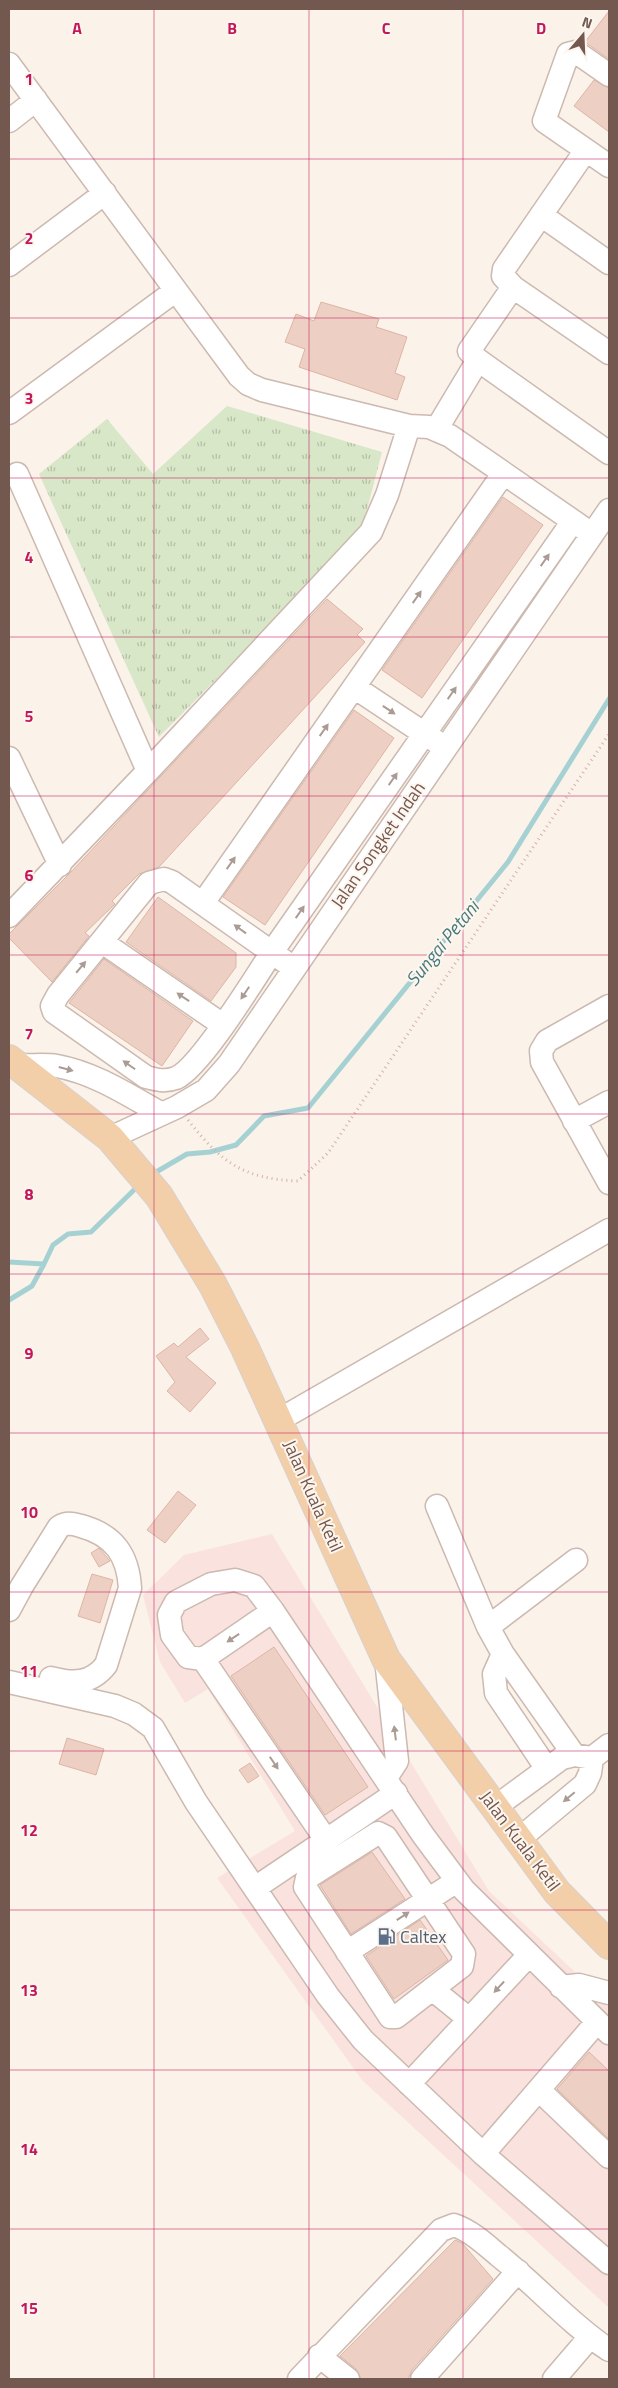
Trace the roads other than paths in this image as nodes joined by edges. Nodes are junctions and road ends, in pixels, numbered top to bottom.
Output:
1 (9, 64) edge
2 (609, 75) edge
3 (36, 100) junction
4 (9, 121) edge
5 (586, 150) junction
6 (609, 166) edge
7 (105, 193) junction
8 (541, 215) junction
9 (609, 263) edge
10 (9, 265) edge
11 (509, 278) junction
12 (175, 291) junction
13 (609, 352) edge
14 (478, 360) junction
15 (9, 413) edge
16 (409, 426) junction
17 (436, 430) junction
18 (609, 453) edge
19 (17, 474) dead end
20 (503, 474) junction
21 (609, 510) edge
22 (572, 521) junction
23 (593, 535) junction
24 (354, 687) junction
25 (424, 734) junction
26 (446, 748) junction
27 (9, 758) edge
28 (148, 771) junction
29 (60, 865) junction
30 (203, 903) junction
31 (9, 916) edge
32 (102, 942) junction
33 (272, 952) junction
34 (294, 968) junction
35 (609, 1006) edge
36 (223, 1025) junction
37 (13, 1062) edge
38 (609, 1102) edge
39 (162, 1114) junction
40 (574, 1121) junction
41 (110, 1138) junction
42 (609, 1183) edge
43 (609, 1230) edge
44 (279, 1420) junction
45 (437, 1506) dead end
46 (576, 1560) dead end
47 (9, 1610) edge
48 (273, 1611) junction
49 (488, 1627) junction
50 (503, 1654) junction
51 (203, 1659) junction
52 (386, 1659) junction
53 (9, 1666) edge
54 (9, 1682) edge
55 (66, 1689) junction
56 (592, 1753) edge
57 (548, 1769) junction
58 (391, 1786) junction
59 (494, 1808) junction
60 (326, 1840) junction
61 (518, 1840) junction
62 (457, 1880) junction
63 (255, 1888) junction
64 (428, 1899) junction
65 (609, 1944) edge
66 (347, 1952) junction
67 (529, 1955) junction
68 (561, 1987) junction
69 (432, 1989) junction
70 (609, 1993) edge
71 (390, 2017) junction
72 (469, 2019) junction
73 (603, 2028) edge
74 (363, 2040) junction
75 (409, 2084) junction
76 (539, 2090) junction
77 (483, 2154) junction
78 (609, 2157) edge
79 (609, 2263) edge
80 (518, 2271) junction
81 (590, 2337) junction
82 (609, 2350) edge
83 (319, 2356) junction
84 (299, 2379) edge
85 (348, 2379) edge
86 (422, 2379) edge
87 (554, 2379) edge

1 - 3 street
2 - 5 street
3 - 4 street
3 - 7 street
5 - 6 street
5 - 8 street
7 - 10 street
7 - 12 street
8 - 9 street
8 - 11 street
11 - 13 street
11 - 14 street
12 - 15 street
12 - 16 street
14 - 17 street
14 - 18 street
16 - 17 street
16 - 28 street
17 - 20 street
19 - 28 street
20 - 22 street
24 -> 20 street
21 - 23 street, Jalan Songket Indah
22 - 23 street
25 -> 22 street
23 - 26 street, Jalan Songket Indah
24 -> 25 street
30 -> 24 street
25 - 26 street
33 -> 25 street
26 - 34 street, Jalan Songket Indah
27 - 29 street
28 - 29 street
29 - 31 street
30 - 32 street
33 -> 30 street
36 -> 32 street
36 -> 32 street
33 - 34 street
33 -> 36 street
34 - 39 street, Jalan Songket Indah
35 - 40 street
37 -> 39 street
37 - 41 main road, Jalan Kuala Ketil
38 - 40 street
39 - 41 street, Jalan Songket Indah
40 - 42 street
41 - 44 main road, Jalan Kuala Ketil
43 - 44 street
44 - 52 main road, Jalan Kuala Ketil
45 - 49 street
46 - 49 street
47 - 55 street
48 -> 51 street
48 - 51 street
48 - 58 street
49 - 50 street
50 - 56 street
50 - 57 street
51 -> 60 street
58 -> 52 street
52 - 59 main road, Jalan Kuala Ketil
53 - 55 street
54 - 55 street
55 - 63 street
56 - 57 street
56 -> 61 street
57 - 59 street
58 - 60 street
58 - 62 street
59 - 61 main road, Jalan Kuala Ketil
60 - 63 street
61 - 65 main road, Jalan Kuala Ketil
62 - 64 street
62 - 67 street
63 - 74 street
66 -> 64 street
64 - 66 street
64 - 69 street
66 - 71 street
67 - 68 street
67 -> 72 street
68 - 70 street
68 - 73 street
69 - 71 street
69 - 72 street
71 - 74 street
72 - 75 street
73 - 76 street
74 - 75 street
75 - 77 street
76 - 77 street
76 - 78 street
77 - 79 street
80 - 81 street
80 - 83 street
80 - 86 street
81 - 82 street
81 - 87 street
83 - 84 street
83 - 85 street

